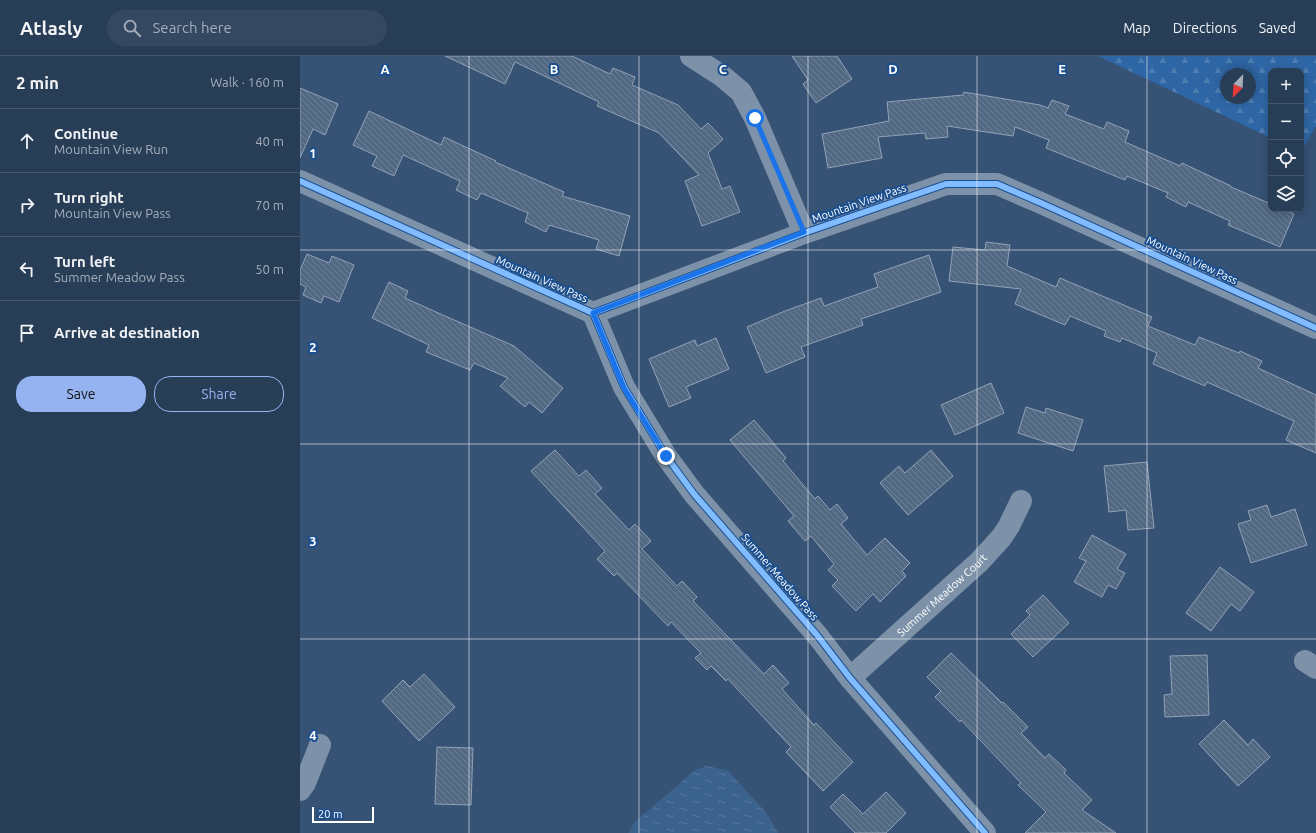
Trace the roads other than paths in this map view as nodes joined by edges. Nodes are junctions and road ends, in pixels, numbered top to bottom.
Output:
1 (690, 56) edge
2 (300, 181) edge
3 (804, 232) junction
4 (593, 313) junction
5 (1316, 328) edge
6 (1020, 501) dead end
7 (850, 678) junction
8 (320, 745) dead end
9 (300, 790) edge
10 (985, 833) edge

1 - 3 street
2 - 4 street, Mountain View Pass
3 - 4 street, Mountain View Pass
3 - 5 street, Mountain View Pass
4 - 7 street, Summer Meadow Pass
6 - 7 street, Summer Meadow Court
7 - 10 street, Summer Meadow Pass
8 - 9 street

